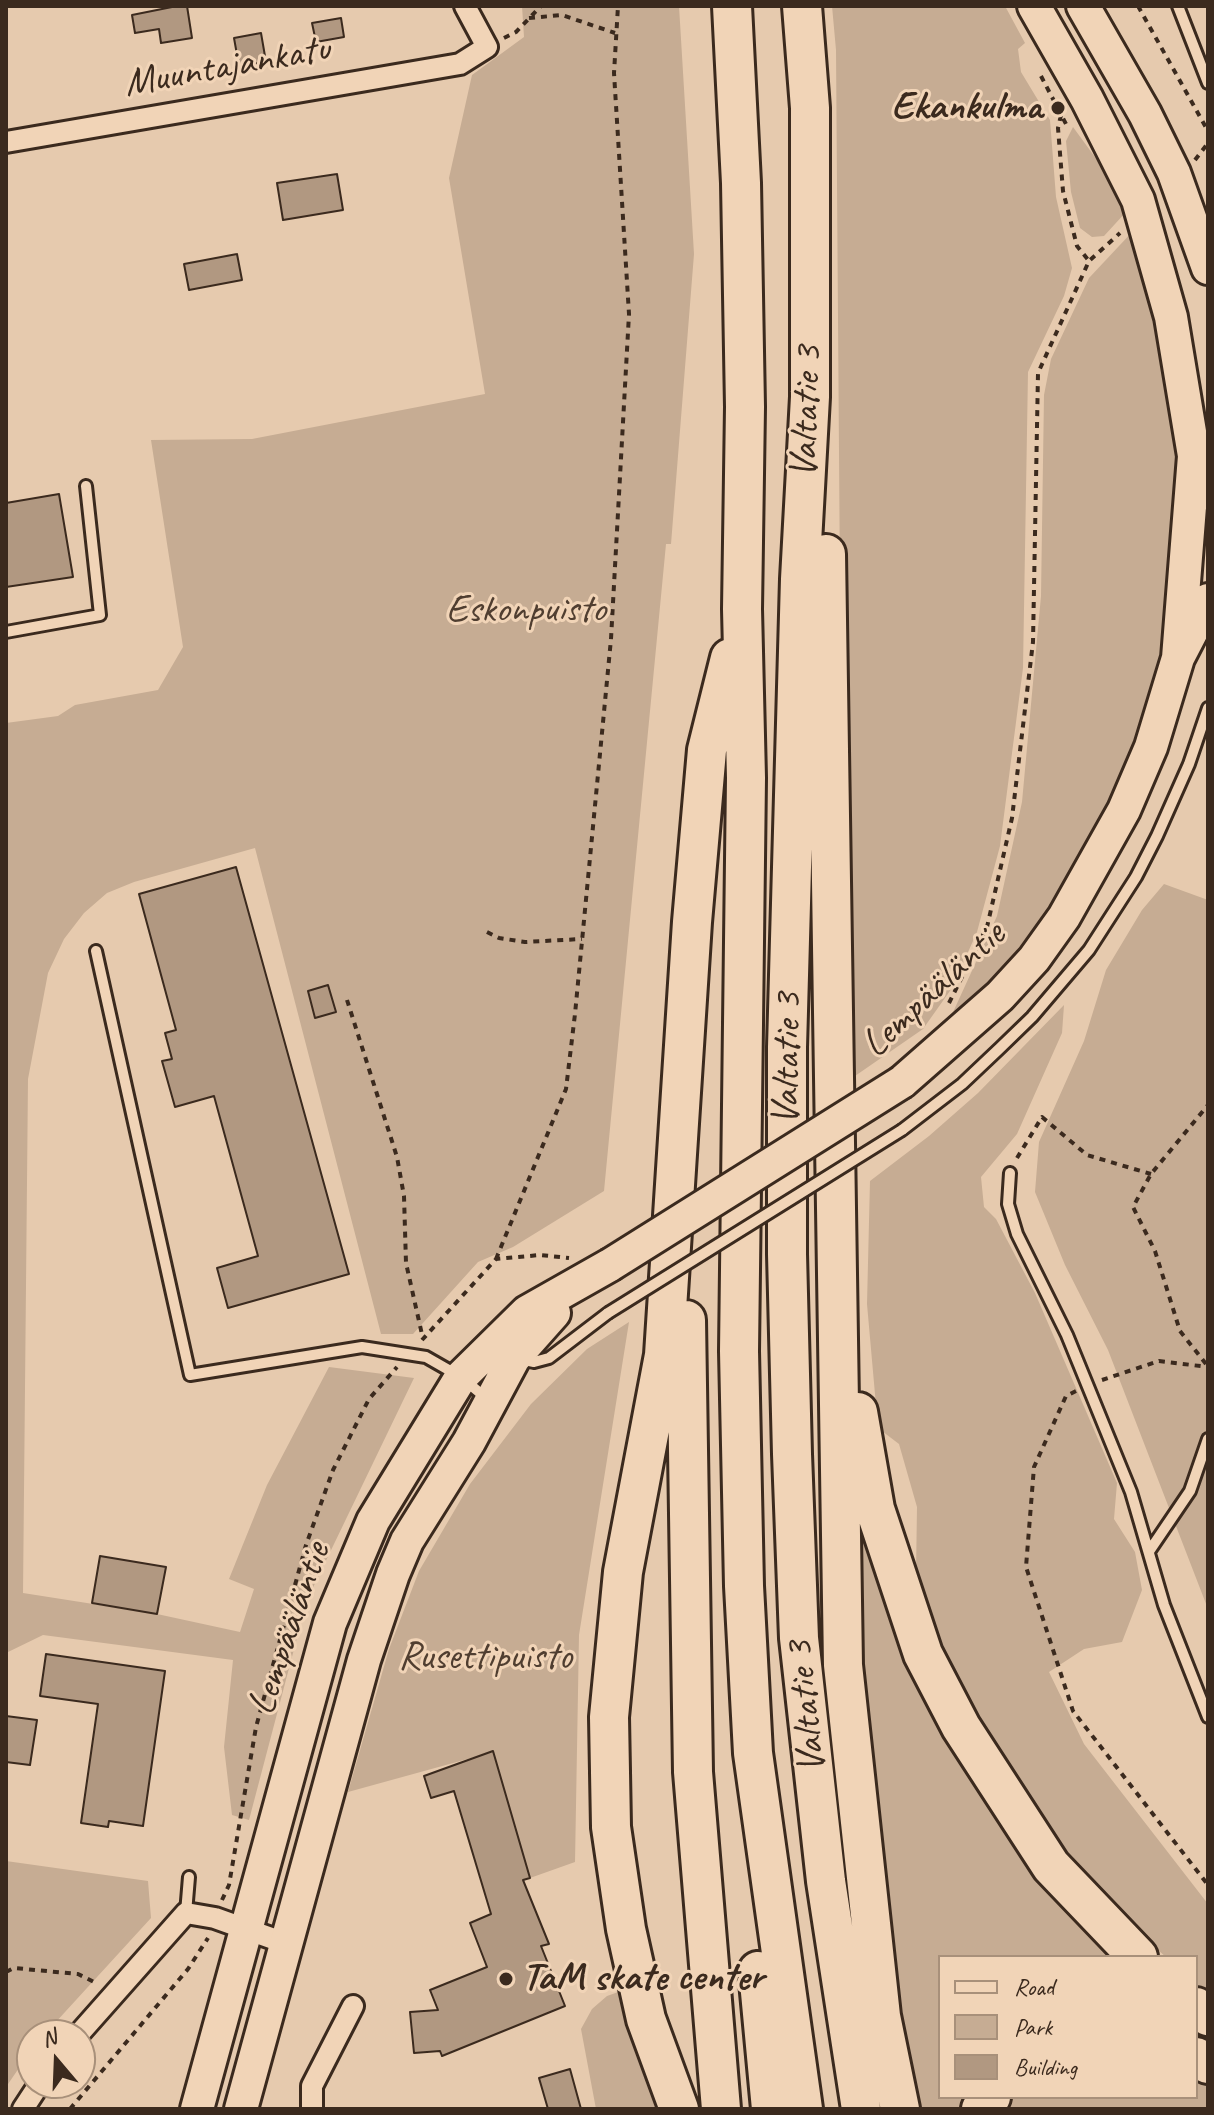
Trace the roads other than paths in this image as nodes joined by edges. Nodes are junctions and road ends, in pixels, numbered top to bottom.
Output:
1 (465, 6) edge
2 (732, 6) edge
3 (802, 6) edge
4 (1034, 6) edge
5 (1083, 6) edge
6 (1178, 6) edge
7 (1208, 83) edge
8 (6, 142) edge
9 (1208, 268) edge
10 (810, 397) junction
11 (1194, 456) junction
12 (86, 486) dead end
13 (1208, 505) edge
14 (1208, 600) edge
15 (742, 609) junction
16 (6, 632) edge
17 (1178, 658) junction
18 (1208, 708) edge
19 (96, 951) dead end
20 (681, 1105) junction
21 (1010, 1173) road end
22 (838, 1211) junction
23 (610, 1265) junction
24 (514, 1358) junction
25 (461, 1377) junction
26 (490, 1402) junction
27 (1208, 1439) edge
28 (1150, 1550) junction
29 (1208, 1717) edge
30 (753, 1753) junction
31 (189, 1877) dead end
32 (186, 1913) junction
33 (245, 1929) junction
34 (285, 1943) junction
35 (1136, 1955) edge
36 (353, 2006) dead end
37 (92, 2019) edge
38 (197, 2109) edge
39 (241, 2109) edge
40 (312, 2109) edge
41 (679, 2109) edge
42 (721, 2109) edge
43 (771, 2109) edge
44 (803, 2109) edge
45 (861, 2109) edge
46 (900, 2109) edge

1 - 8 street, Muuntajankatu
2 - 15 highway, Valtatie 3
3 - 10 highway, Valtatie 3
4 - 11 main road, Lempääläntie
5 - 9 main road
6 - 7 lane
10 - 22 highway
10 - 45 highway, Valtatie 3
11 - 13 lane
11 - 17 main road, Lempääläntie
12 - 16 lane
14 - 17 main road, Lempääläntie
15 - 20 highway
15 - 30 highway, Valtatie 3
17 - 23 main road, Lempääläntie, bridge
18 - 24 lane, bridge
19 - 25 lane
20 - 41 highway
20 - 42 highway
21 - 28 lane
22 - 35 highway
22 - 46 highway
23 - 24 main road, Lempääläntie
23 - 25 main road, Lempääläntie
24 - 26 main road, Lempääläntie
25 - 26 lane
25 - 33 main road, Lempääläntie
26 - 34 main road, Lempääläntie
27 - 28 lane
28 - 29 lane
30 - 43 highway
30 - 44 highway, Valtatie 3
31 - 32 lane
32 - 33 street
32 - 37 street
33 - 34 street
33 - 38 main road, Lempääläntie
34 - 39 main road, Lempääläntie
36 - 40 street

